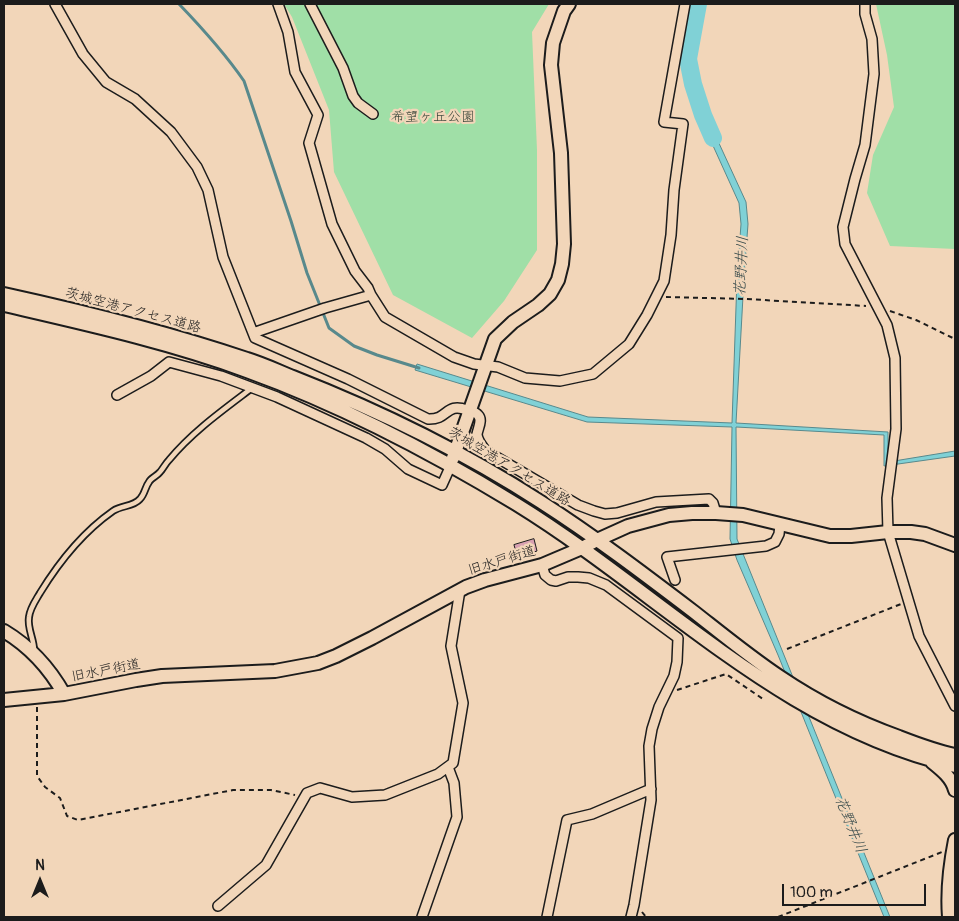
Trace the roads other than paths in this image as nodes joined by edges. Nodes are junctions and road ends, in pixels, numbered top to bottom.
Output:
1 (55, 4) edge
2 (278, 4) edge
3 (310, 4) edge
4 (568, 4) edge
5 (685, 4) edge
6 (865, 4) edge
7 (373, 114) dead end
8 (4, 294) edge
9 (372, 295) junction
10 (4, 305) edge
11 (253, 333) junction
12 (484, 371) junction
13 (252, 388) junction
14 (117, 394) dead end
15 (470, 411) junction
16 (455, 450) junction
17 (450, 465) junction
18 (721, 513) junction
19 (780, 525) junction
20 (888, 532) junction
21 (597, 540) junction
22 (955, 545) edge
23 (582, 548) junction
24 (542, 565) junction
25 (675, 580) dead end
26 (460, 590) junction
27 (4, 630) edge
28 (34, 655) junction
29 (64, 694) junction
30 (4, 700) edge
31 (955, 706) edge
32 (955, 755) edge
33 (929, 760) junction
34 (955, 766) edge
35 (448, 767) junction
36 (651, 789) junction
37 (955, 790) edge
38 (955, 845) edge
39 (218, 906) dead end
40 (422, 917) edge
41 (547, 917) edge
42 (631, 917) edge
43 (948, 917) edge

1 - 11 street
2 - 9 street
3 - 7 street
4 - 12 main road
5 - 12 street
6 - 20 street
8 - 16 main road, 茨城空港アクセス道路
9 - 11 street
9 - 12 street
10 - 17 main road, 茨城空港アクセス道路
11 - 15 street
12 - 15 main road
13 - 14 street
13 - 17 street
13 - 28 lane
15 - 16 main road
15 - 18 street
16 - 17 main road
16 - 21 main road, 茨城空港アクセス道路
17 - 23 main road, 茨城空港アクセス道路
18 - 19 main road, 旧水戸街道
18 - 21 main road, 旧水戸街道
19 - 20 main road, 旧水戸街道
19 - 25 street
20 - 22 main road, 旧水戸街道
20 - 31 street
21 - 23 main road, 旧水戸街道
21 - 32 main road, 茨城空港アクセス道路
23 - 24 main road, 旧水戸街道
23 - 33 main road, 茨城空港アクセス道路
24 - 26 main road, 旧水戸街道
24 - 36 street
26 - 29 main road, 旧水戸街道
26 - 35 street
27 - 28 main road
28 - 29 main road
29 - 30 main road, 旧水戸街道
33 - 34 main road, 茨城空港アクセス道路
33 - 37 main road
35 - 39 street
35 - 40 street
36 - 41 street
36 - 42 street
38 - 43 main road

